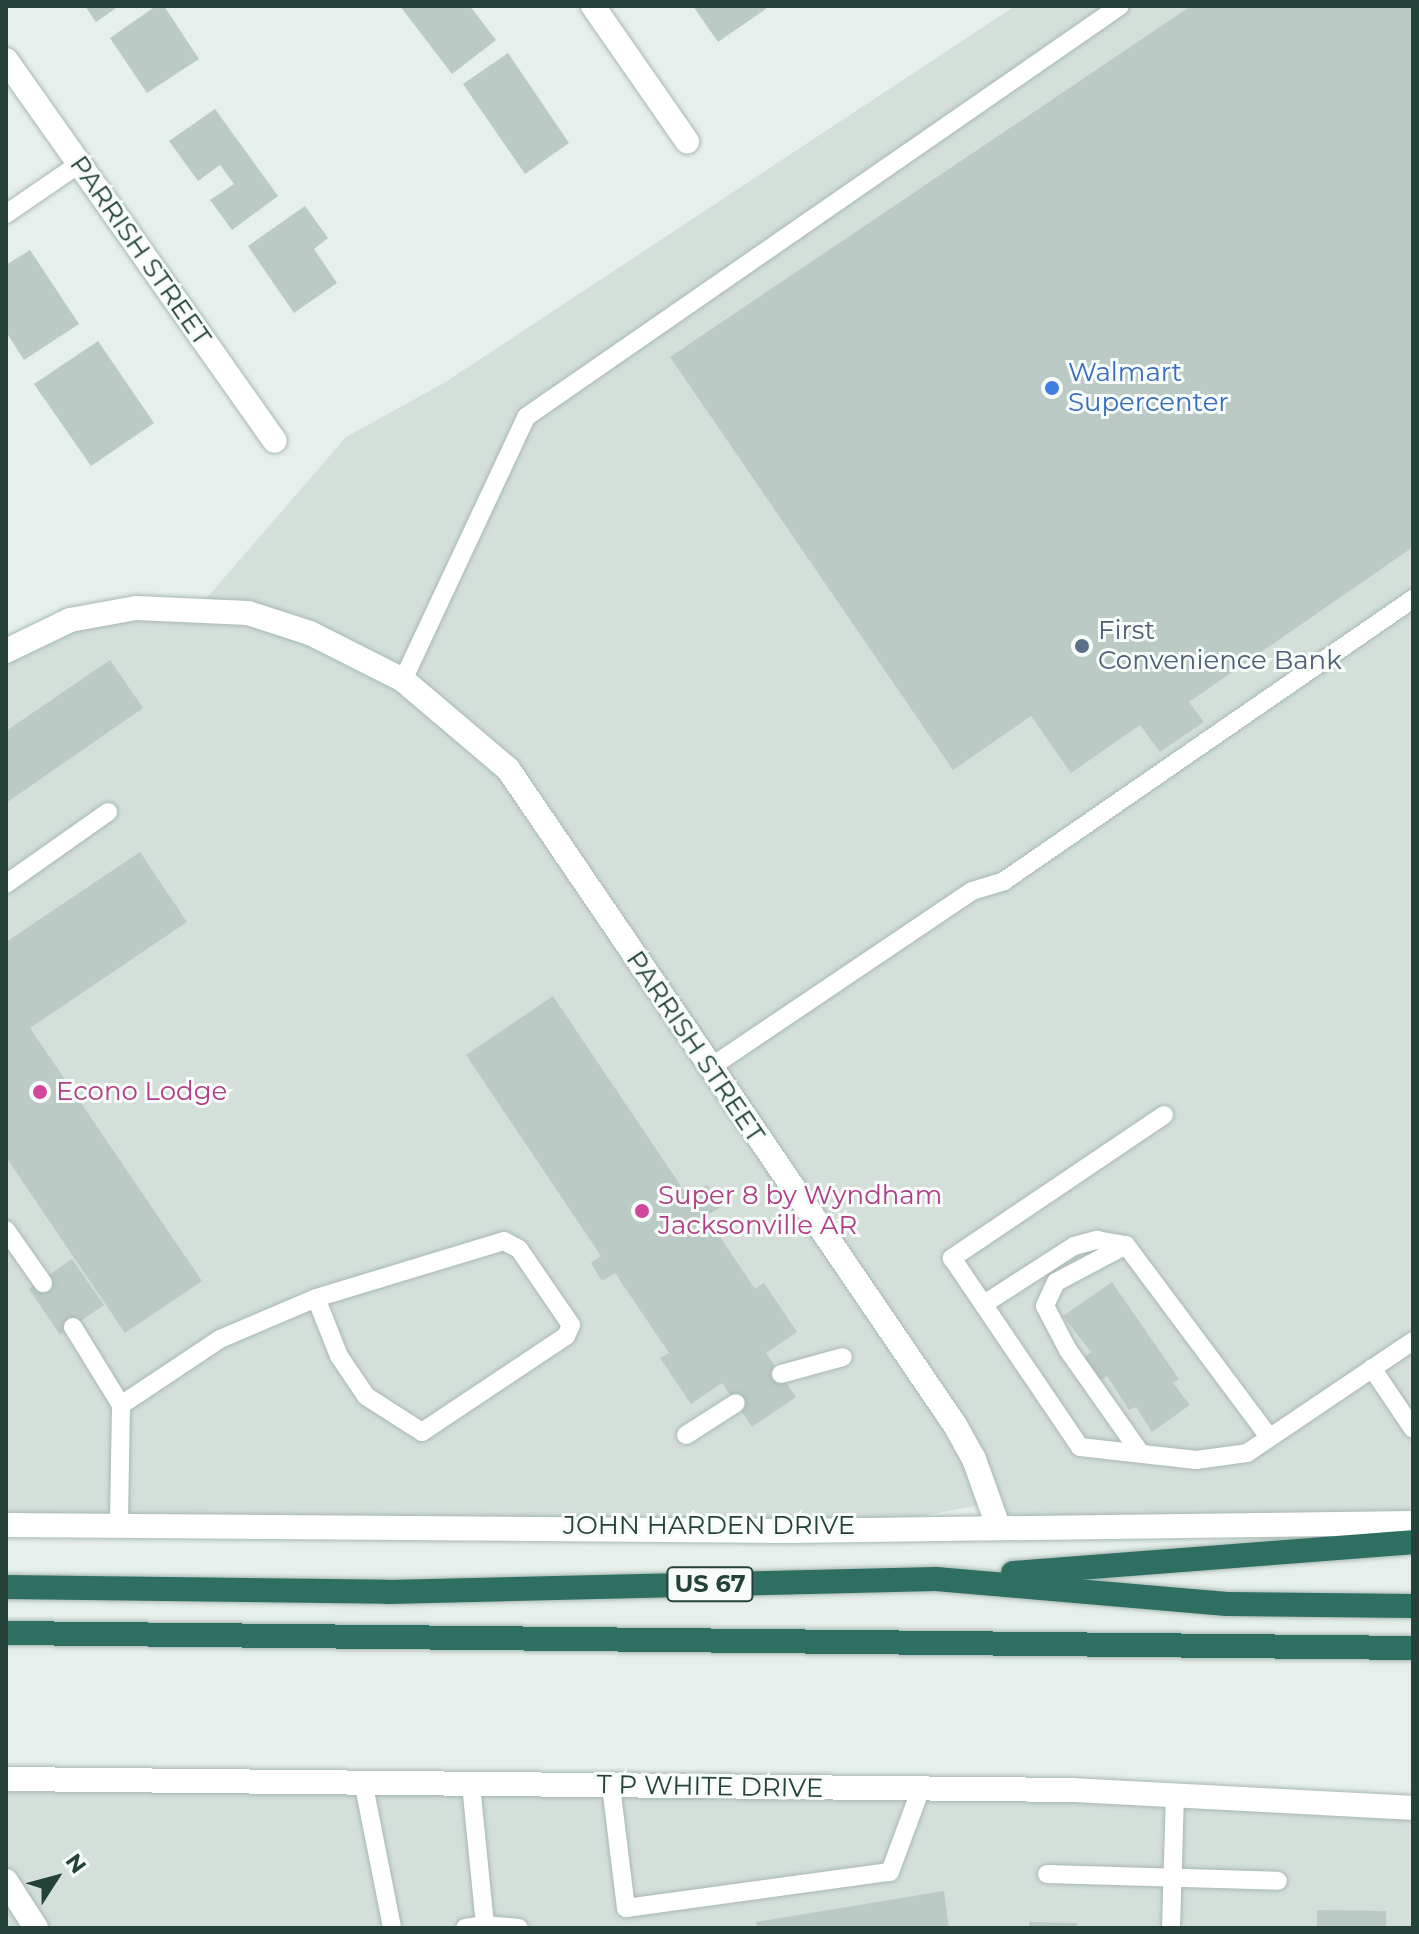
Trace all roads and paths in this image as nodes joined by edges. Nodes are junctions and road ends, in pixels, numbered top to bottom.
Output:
1 (593, 6) edge
2 (1120, 6) edge
3 (6, 60) edge
4 (687, 141) dead end
5 (79, 164) junction
6 (6, 214) edge
7 (275, 441) dead end
8 (1413, 599) edge
9 (6, 651) edge
10 (403, 680) junction
11 (108, 812) dead end
12 (6, 884) edge
13 (708, 1069) junction
14 (1164, 1115) dead end
15 (6, 1230) edge
16 (1126, 1245) junction
17 (43, 1283) dead end
18 (316, 1298) junction
19 (984, 1304) junction
20 (73, 1327) dead end
21 (1413, 1341) edge
22 (843, 1357) dead end
23 (1372, 1368) junction
24 (781, 1374) dead end
25 (736, 1403) dead end
26 (121, 1405) junction
27 (1413, 1429) edge
28 (686, 1435) dead end
29 (1269, 1437) junction
30 (1141, 1454) junction
31 (1413, 1523) edge
32 (119, 1524) junction
33 (6, 1525) edge
34 (998, 1526) junction
35 (1413, 1542) edge
36 (936, 1579) junction
37 (6, 1587) edge
38 (1413, 1606) edge
39 (6, 1633) edge
40 (1413, 1648) edge
41 (6, 1779) edge
42 (471, 1785) junction
43 (364, 1786) junction
44 (611, 1786) junction
45 (921, 1788) junction
46 (1175, 1797) junction
47 (1413, 1808) edge
48 (1047, 1874) dead end
49 (1171, 1879) junction
50 (6, 1881) edge
51 (1278, 1881) dead end
52 (485, 1925) junction
53 (36, 1928) edge
54 (392, 1928) edge
55 (465, 1928) edge
56 (519, 1928) edge
57 (1171, 1928) edge

1 - 4 main road
2 - 10 lane
3 - 5 main road, PARRISH STREET
5 - 6 lane
5 - 7 main road, PARRISH STREET
8 - 13 lane
9 - 10 main road, PARRISH STREET
10 - 13 main road, PARRISH STREET
11 - 12 lane
13 - 34 main road, PARRISH STREET
14 - 19 lane
15 - 17 lane
16 - 19 lane
16 - 29 lane
16 - 30 lane
18 - 18 lane
18 - 26 lane
19 - 30 lane
20 - 26 lane
21 - 23 lane
22 - 24 lane
23 - 27 lane
23 - 29 lane
25 - 28 lane
26 - 32 lane
29 - 30 lane
31 - 34 main road, JOHN HARDEN DRIVE
32 - 33 main road, JOHN HARDEN DRIVE
32 - 34 main road, JOHN HARDEN DRIVE
35 - 36 highway
36 - 37 highway, US 67
36 - 38 highway, US 67
39 - 40 highway, US 67
41 - 43 main road, T P WHITE DRIVE
42 - 43 main road, T P WHITE DRIVE
42 - 44 main road, T P WHITE DRIVE
42 - 52 lane
43 - 54 lane
44 - 45 main road, T P WHITE DRIVE
44 - 45 lane
45 - 46 main road, T P WHITE DRIVE
46 - 47 main road, T P WHITE DRIVE
46 - 49 lane
48 - 49 lane
49 - 51 lane
49 - 57 lane
50 - 53 main road
52 - 55 lane
52 - 56 lane

